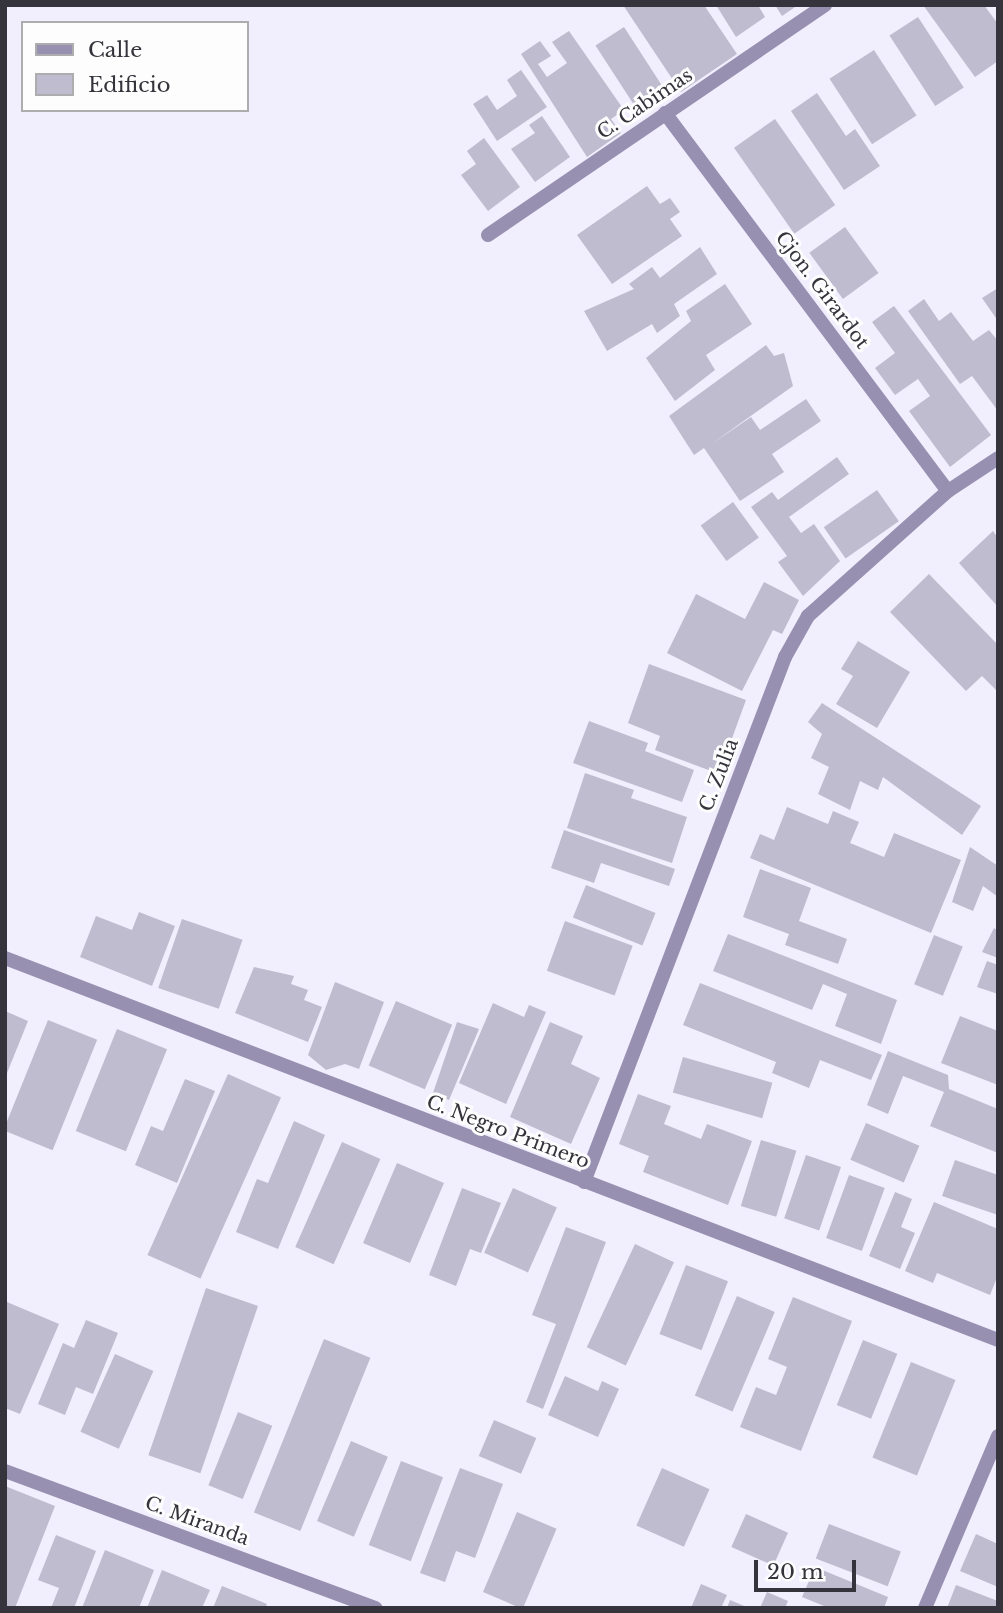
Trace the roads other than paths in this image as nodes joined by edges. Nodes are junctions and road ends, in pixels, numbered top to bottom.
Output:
1 (825, 5) edge
2 (665, 113) junction
3 (488, 235) dead end
4 (998, 458) edge
5 (948, 491) junction
6 (5, 958) edge
7 (584, 1182) junction
8 (998, 1340) edge
9 (998, 1436) edge
10 (5, 1471) edge
11 (374, 1608) edge
12 (925, 1608) edge

1 - 2 street, C. Cabimas
2 - 3 street, C. Cabimas
2 - 5 street, Cjon. Girardot
4 - 5 street, C. Zulia
5 - 7 street, C. Zulia
6 - 7 street, C. Negro Primero
7 - 8 street, C. Negro Primero
9 - 12 street
10 - 11 street, C. Miranda

